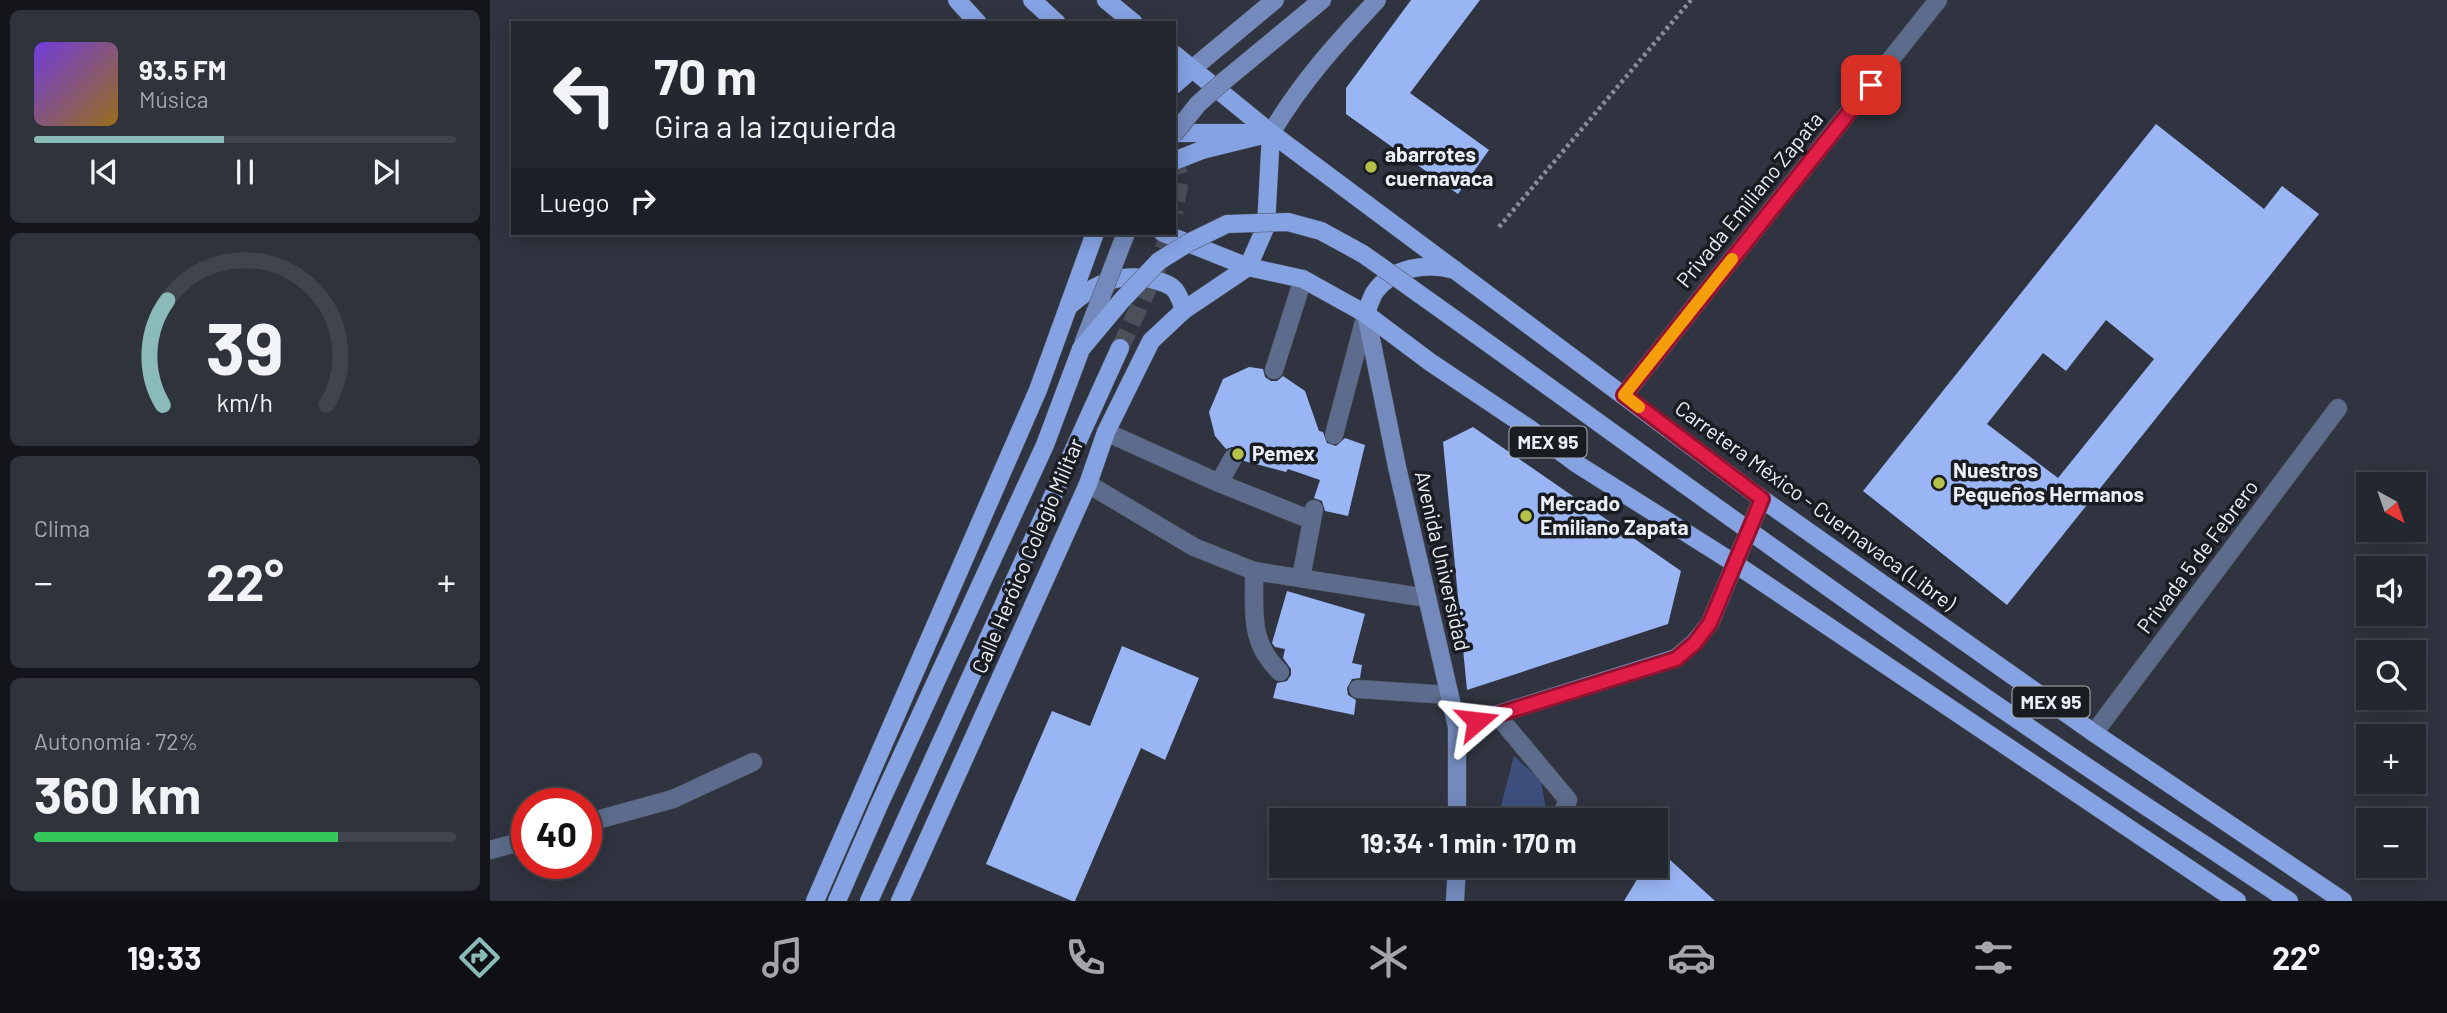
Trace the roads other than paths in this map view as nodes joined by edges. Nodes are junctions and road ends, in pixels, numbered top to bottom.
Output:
1 (957, 0) edge
2 (1032, 0) edge
3 (1106, 0) edge
4 (1275, 0) edge
5 (1322, 0) edge
6 (1377, 0) edge
7 (1938, 0) edge
8 (976, 21) edge
9 (1055, 21) edge
10 (1132, 21) edge
11 (1176, 56) edge
12 (1192, 69) junction
13 (1176, 83) edge
14 (1176, 131) edge
15 (1176, 133) edge
16 (1271, 133) junction
17 (1176, 160) edge
18 (1094, 235) edge
19 (1125, 235) edge
20 (1168, 235) edge
21 (1248, 267) junction
22 (1458, 270) junction
23 (1303, 279) junction
24 (1066, 309) junction
25 (1184, 310) junction
26 (1366, 314) junction
27 (1120, 348) tunnel mouth
28 (1081, 349) junction
29 (1274, 370) dead end
30 (1624, 395) junction
31 (2338, 408) dead end
32 (1106, 432) junction
33 (1334, 435) dead end
34 (1233, 458) dead end
35 (1219, 483) junction
36 (1088, 484) junction
37 (1762, 499) junction
38 (1734, 563) junction
39 (1254, 570) junction
40 (1301, 578) junction
41 (1427, 598) junction
42 (1280, 672) dead end
43 (1358, 689) dead end
44 (1449, 695) junction
45 (1497, 715) junction
46 (1457, 727) junction
47 (2094, 733) junction
48 (753, 762) dead end
49 (1457, 808) edge
50 (1565, 808) edge
51 (602, 819) edge
52 (511, 844) edge
53 (490, 850) edge
54 (1456, 878) edge
55 (815, 901) edge
56 (837, 901) edge
57 (869, 901) edge
58 (900, 901) edge
59 (1455, 901) edge
60 (2237, 901) edge
61 (2290, 901) edge
62 (2343, 901) edge

1 - 8 main road
2 - 9 main road
3 - 10 main road
4 - 12 street
5 - 14 street, bridge
6 - 16 street
7 - 30 street, Privada Emiliano Zapata
11 - 12 main road, MEX 95
12 - 13 main road
12 - 16 main road, MEX 95
15 - 16 main road
16 - 17 main road
16 - 21 main road
16 - 22 main road, Carretera México - Cuernavaca (Libre) / MEX 95
18 - 24 main road
19 - 28 street, bridge
20 - 21 main road, MEX 95
21 - 23 main road, MEX 95
21 - 25 main road, Calle Heróico Colegio Militar
22 - 26 main road
22 - 30 main road, Carretera México - Cuernavaca (Libre) / MEX 95
23 - 26 main road, MEX 95
23 - 29 street
24 - 25 main road
24 - 55 main road
25 - 32 main road, Calle Heróico Colegio Militar
26 - 33 street
26 - 38 main road, MEX 95
26 - 41 street, Avenida Universidad
27 - 57 main road
28 - 56 main road
28 - 61 main road, bridge
30 - 37 main road, Carretera México - Cuernavaca (Libre) / MEX 95
31 - 47 street, Privada 5 de Febrero
32 - 35 street
32 - 36 main road, Calle Heróico Colegio Militar
34 - 35 street
35 - 40 street
36 - 39 street
36 - 58 main road, Calle Heróico Colegio Militar
37 - 38 street
37 - 47 main road, Carretera México - Cuernavaca (Libre) / MEX 95
38 - 45 street
38 - 60 main road, MEX 95
39 - 40 street
39 - 42 street
40 - 41 street
41 - 44 street, Avenida Universidad
43 - 44 street
44 - 46 street, Avenida Universidad
45 - 46 street
45 - 50 street
46 - 49 street, Avenida Universidad
47 - 62 main road, Carretera México - Cuernavaca (Libre) / MEX 95
48 - 51 street
52 - 53 street
54 - 59 street

